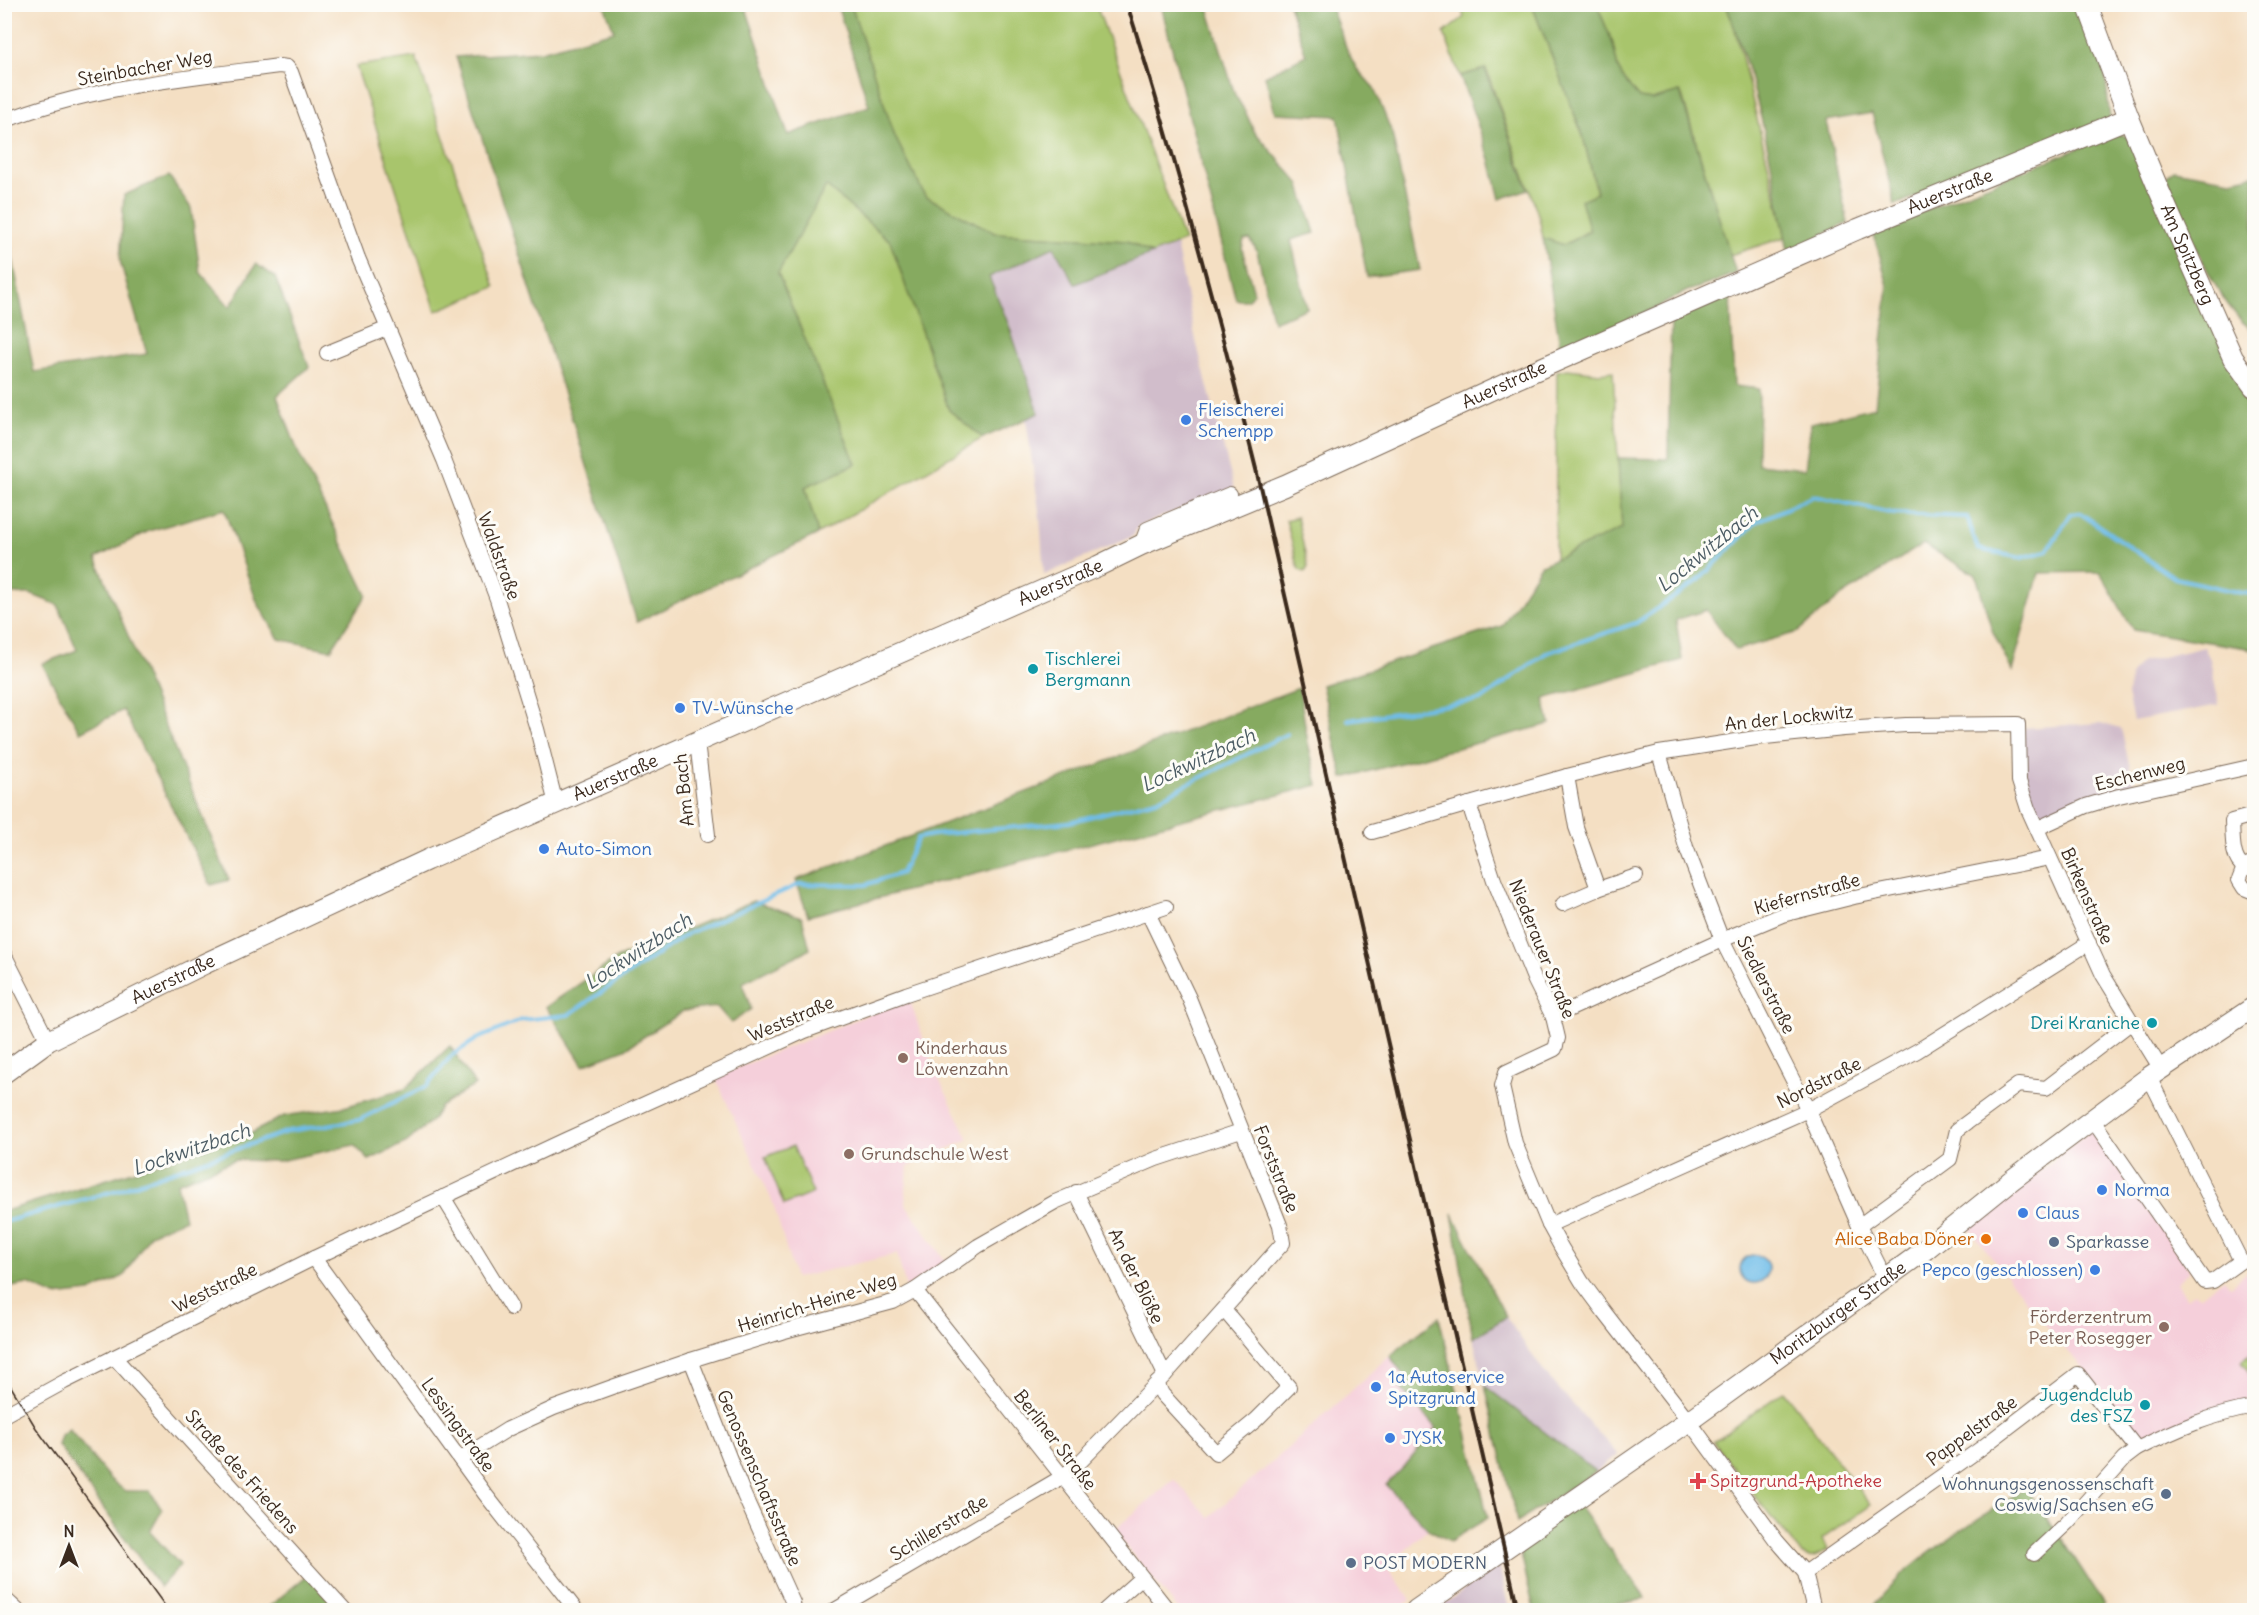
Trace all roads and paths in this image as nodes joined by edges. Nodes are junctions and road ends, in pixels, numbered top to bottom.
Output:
1 (2087, 4) edge
2 (291, 72) joint
3 (2129, 118) junction
4 (4, 120) edge
5 (386, 329) junction
6 (327, 354) dead end
7 (2254, 387) edge
8 (1230, 494) dead end
9 (1141, 545) junction
10 (2018, 724) joint
11 (697, 742) junction
12 (1659, 753) junction
13 (2254, 766) edge
14 (1567, 776) junction
15 (556, 804) junction
16 (1469, 804) junction
17 (2254, 815) edge
18 (2038, 828) junction
19 (1372, 832) dead end
20 (708, 835) dead end
21 (2050, 858) junction
22 (2249, 865) edge
23 (1636, 876) dead end
24 (1598, 889) junction
25 (2254, 892) edge
26 (1563, 904) dead end
27 (1166, 906) dead end
28 (1148, 913) junction
29 (1722, 940) junction
30 (2089, 943) junction
31 (4, 954) edge
32 (2254, 1007) edge
33 (1552, 1017) junction
34 (2132, 1022) junction
35 (48, 1041) junction
36 (4, 1073) edge
37 (2155, 1073) junction
38 (1808, 1110) junction
39 (2092, 1119) junction
40 (1241, 1131) junction
41 (1076, 1192) junction
42 (443, 1197) junction
43 (1549, 1225) junction
44 (1859, 1226) junction
45 (314, 1258) junction
46 (1887, 1277) junction
47 (915, 1290) junction
48 (512, 1308) dead end
49 (1224, 1310) junction
50 (114, 1357) junction
51 (691, 1360) junction
52 (1161, 1379) junction
53 (2254, 1407) edge
54 (4, 1415) edge
55 (1689, 1421) junction
56 (2138, 1449) junction
57 (460, 1459) junction
58 (1062, 1477) junction
59 (2034, 1554) dead end
60 (1805, 1573) junction
61 (1141, 1578) junction
62 (4, 1598) edge
63 (17, 1611) edge
64 (344, 1611) edge
65 (576, 1611) edge
66 (794, 1611) edge
67 (835, 1611) edge
68 (1105, 1611) edge
69 (1168, 1611) edge
70 (1416, 1611) edge
71 (1814, 1611) edge

1 - 3 street, Am Spitzberg
2 - 4 street, Steinbacher Weg
2 - 5 street, Waldstraße
3 - 7 street, Am Spitzberg
3 - 9 street, Auerstraße
5 - 6 street
5 - 15 street, Waldstraße
8 - 9 street
9 - 11 street, Auerstraße
10 - 12 street, An der Lockwitz
10 - 18 street, Birkenstraße
11 - 15 street, Auerstraße
11 - 20 street, Am Bach
12 - 14 street, An der Lockwitz
12 - 29 street, Siedlerstraße
13 - 18 street, Eschenweg
14 - 16 street, An der Lockwitz
14 - 24 street
15 - 35 street, Auerstraße
16 - 19 street, An der Lockwitz
16 - 33 street, Niederauer Straße
17 - 22 street
18 - 21 street, Birkenstraße
21 - 29 street, Kiefernstraße
21 - 30 street, Birkenstraße
22 - 25 street
23 - 24 street
24 - 26 street
27 - 28 street, Weststraße
28 - 40 street, Forststraße
28 - 42 street, Weststraße
29 - 33 street, Kiefernstraße
29 - 38 street, Siedlerstraße
30 - 34 street, Birkenstraße
30 - 38 street, Nordstraße
31 - 35 street
32 - 37 street, Moritzburger Straße
33 - 43 street, Niederauer Straße
34 - 37 street, Birkenstraße
34 - 44 street
35 - 36 street, Auerstraße
37 - 39 street, Moritzburger Straße
37 - 39 street, Birkenstraße
38 - 43 street, Nordstraße
38 - 44 street, Siedlerstraße
39 - 46 street, Moritzburger Straße
40 - 41 street, Heinrich-Heine-Weg
40 - 49 street, Forststraße
41 - 47 street, Heinrich-Heine-Weg
41 - 52 street, An der Blöße
42 - 45 street, Weststraße
42 - 48 street
43 - 55 street, Niederauer Straße
44 - 46 street, Siedlerstraße
45 - 50 street, Weststraße
45 - 57 street, Lessingstraße
46 - 55 street, Moritzburger Straße
47 - 51 street, Heinrich-Heine-Weg
47 - 58 street, Berliner Straße
49 - 52 street, Forststraße
49 - 52 street, An der Blöße
50 - 54 street, Weststraße
50 - 64 street, Straße des Friedens
51 - 57 street, Heinrich-Heine-Weg
51 - 66 street, Genossenschaftsstraße
52 - 58 street, Forststraße
53 - 56 street
55 - 60 street, Niederauer Straße
55 - 70 street, Moritzburger Straße
56 - 59 street
56 - 60 street, Pappelstraße
57 - 65 street, Lessingstraße
58 - 61 street, Berliner Straße
58 - 67 street, Schillerstraße
60 - 71 street
61 - 68 street
61 - 69 street, Berliner Straße
62 - 63 street

